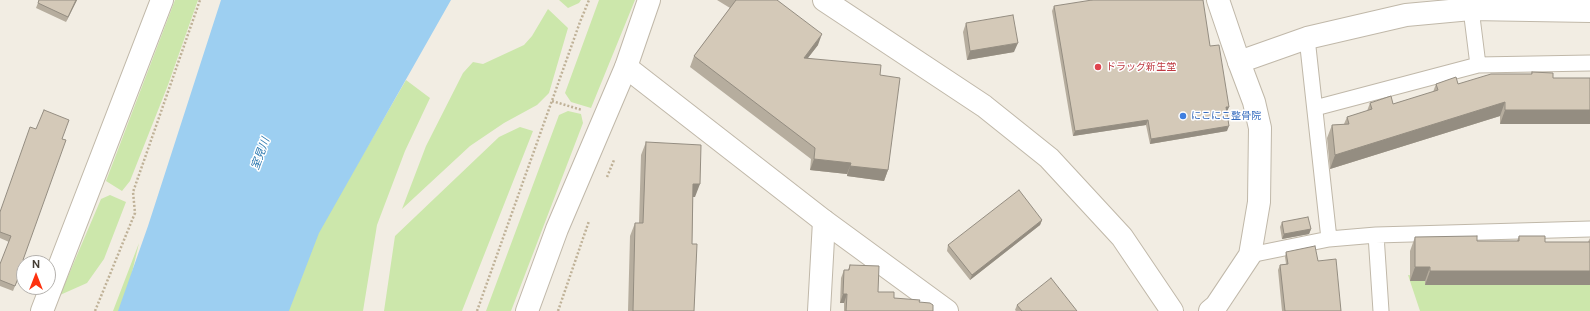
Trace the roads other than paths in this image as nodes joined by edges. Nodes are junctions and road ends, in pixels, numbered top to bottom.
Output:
1 (162, 0) edge
2 (649, 0) edge
3 (824, 0) edge
4 (1218, 0) edge
5 (1471, 9) junction
6 (1590, 11) edge
7 (1307, 38) junction
8 (1239, 62) junction
9 (1590, 63) edge
10 (1478, 65) junction
11 (626, 68) junction
12 (1315, 108) junction
13 (824, 222) junction
14 (1590, 229) edge
15 (1376, 235) junction
16 (1330, 239) junction
17 (1250, 255) junction
18 (42, 311) edge
19 (527, 311) edge
20 (819, 311) edge
21 (947, 311) edge
22 (1172, 311) edge
23 (1210, 311) edge
24 (1381, 311) edge

1 - 18 street
2 - 11 street
3 - 22 street
4 - 8 street
5 - 6 street
5 - 7 street
5 - 10 lane
7 - 8 street
7 - 12 lane
8 - 17 street
9 - 10 lane
10 - 12 lane
11 - 13 street
11 - 19 street
12 - 16 lane
13 - 20 street
13 - 21 street
14 - 15 lane
15 - 16 lane
15 - 24 lane
16 - 17 lane
17 - 23 street

